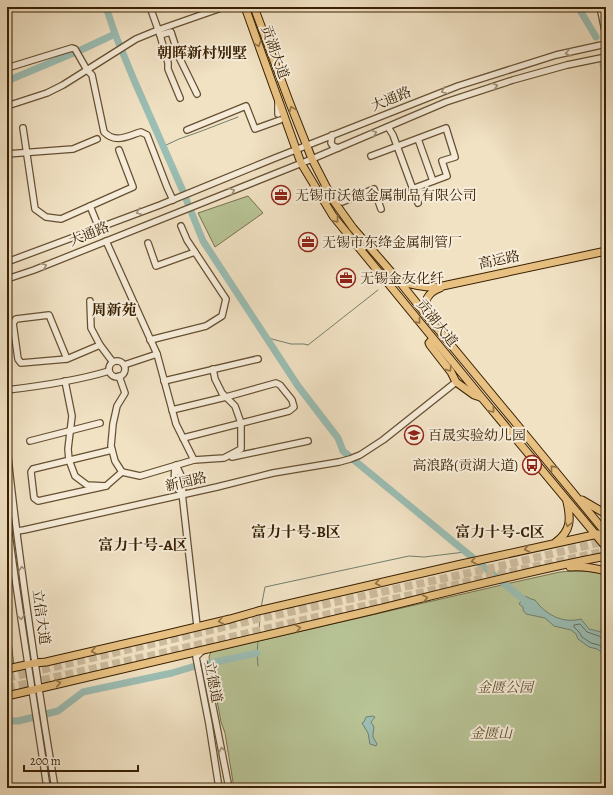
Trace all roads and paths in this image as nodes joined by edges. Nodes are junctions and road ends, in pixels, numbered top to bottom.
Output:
1 (150, 7) edge
2 (224, 7) edge
3 (245, 7) edge
4 (254, 7) edge
5 (600, 7) edge
6 (159, 33) junction
7 (606, 36) edge
8 (606, 44) edge
9 (606, 57) edge
10 (7, 68) edge
11 (87, 70) junction
12 (197, 94) dead end
13 (180, 98) dead end
14 (278, 98) junction
15 (7, 106) edge
16 (278, 114) dead end
17 (280, 120) dead end
18 (388, 127) junction
19 (23, 128) dead end
20 (187, 130) dead end
21 (332, 135) junction
22 (97, 139) dead end
23 (418, 139) junction
24 (306, 145) junction
25 (397, 147) junction
26 (338, 148) junction
27 (296, 149) junction
28 (119, 150) dead end
29 (26, 152) junction
30 (7, 154) edge
31 (371, 156) dead end
32 (312, 159) junction
33 (301, 163) junction
34 (433, 182) junction
35 (412, 189) junction
36 (174, 199) junction
37 (342, 202) dead end
38 (418, 202) dead end
39 (90, 206) junction
40 (381, 209) dead end
41 (181, 226) dead end
42 (99, 228) junction
43 (106, 241) junction
44 (148, 243) dead end
45 (606, 251) edge
46 (195, 252) junction
47 (7, 262) edge
48 (7, 279) edge
49 (398, 281) junction
50 (90, 301) dead end
51 (427, 316) junction
52 (433, 339) junction
53 (150, 340) junction
54 (100, 345) junction
55 (156, 354) junction
56 (67, 359) junction
57 (258, 359) dead end
58 (112, 361) junction
59 (124, 365) junction
60 (213, 369) junction
61 (109, 371) junction
62 (119, 376) junction
63 (65, 381) junction
64 (164, 381) junction
65 (456, 382) junction
66 (7, 390) edge
67 (226, 397) junction
68 (482, 398) junction
69 (172, 410) junction
70 (100, 423) dead end
71 (241, 423) junction
72 (70, 431) junction
73 (183, 438) junction
74 (30, 441) dead end
75 (308, 441) dead end
76 (7, 448) edge
77 (112, 450) junction
78 (224, 458) junction
79 (69, 460) junction
80 (194, 460) junction
81 (176, 466) junction
82 (122, 472) junction
83 (106, 486) junction
84 (182, 494) junction
85 (578, 498) junction
86 (567, 500) junction
87 (606, 514) edge
88 (7, 518) edge
89 (16, 530) junction
90 (606, 532) edge
91 (595, 534) junction
92 (8, 538) edge
93 (554, 543) junction
94 (606, 547) edge
95 (606, 556) edge
96 (548, 568) junction
97 (606, 571) edge
98 (197, 626) junction
99 (202, 651) junction
100 (31, 664) junction
101 (7, 669) edge
102 (36, 689) junction
103 (7, 696) edge
104 (47, 788) edge
105 (55, 788) edge
106 (219, 788) edge
107 (229, 788) edge

1 - 6 street
2 - 6 street
3 -> 14 main road, 贡湖大道
24 -> 4 main road, 贡湖大道
5 - 7 street
6 - 11 street
6 - 12 street
6 - 13 street
8 -> 21 street, 大通路
18 -> 9 street, 大通路
10 - 11 street
11 - 15 street
11 - 36 street
14 - 16 street
14 - 27 main road, 贡湖大道
17 - 20 street
18 - 25 street
26 -> 18 street, 大通路
19 - 29 street
21 - 24 street, 大通路
21 - 26 street
22 - 29 street
23 - 25 street
23 - 34 street
23 - 34 street
24 - 27 street, 大通路
24 - 32 main road, 贡湖大道
25 - 31 street
25 - 35 street
26 - 32 street, 大通路
27 - 33 main road, 贡湖大道
27 - 36 street, 大通路
28 - 39 street
29 - 30 street
29 - 39 street
32 - 33 street, 大通路
32 - 49 main road, 贡湖大道
43 -> 33 street, 大通路
33 -> 52 main road, 贡湖大道
34 - 35 street
35 - 38 street
36 -> 42 street, 大通路
37 - 40 street
39 - 42 street
41 - 46 street
42 - 47 street, 大通路
48 -> 43 street, 大通路
43 - 53 street
44 - 46 street
45 - 49 main road, 高运路
45 - 51 main road, 高运路
46 - 53 street
49 - 51 main road, 贡湖大道
50 - 54 street
85 -> 51 main road, 贡湖大道
52 -> 65 main road
52 - 68 main road, 贡湖大道
53 - 55 street
54 - 56 street
54 - 58 street
55 - 59 street
55 - 64 street
56 - 56 street
57 - 60 street
58 - 59 street
58 - 61 street
59 - 62 street
60 - 64 street
60 - 67 street
61 - 62 street
61 - 63 street
62 - 77 street
63 - 66 street
63 - 72 street
64 - 69 street
65 - 68 main road
65 - 84 street, 新园路
67 - 69 street
67 - 71 street
67 - 71 street
68 -> 86 main road, 贡湖大道
69 - 73 street
70 - 72 street
71 - 73 street
71 - 78 street
72 - 74 street
72 - 79 street
73 - 80 street
75 - 78 street
76 - 89 street, 立信大道
77 - 79 street
77 - 82 street
78 - 80 street
79 - 83 street
79 - 83 street
80 - 81 street
81 - 82 street
81 - 84 street
81 - 84 street
82 - 83 street
84 - 89 street, 新园路
84 - 98 street
85 - 87 main road
85 - 90 main road, 贡湖大道
86 - 91 main road, 贡湖大道
86 -> 93 main road
88 - 92 street, 立信大道
100 -> 89 street, 立信大道
90 - 91 main road
91 - 93 main road
91 - 94 main road, 贡湖大道
92 -> 100 street, 立信大道
93 -> 98 main road
95 - 96 main road
96 - 97 main road
99 -> 96 main road
98 -> 100 main road
102 -> 99 main road
99 - 106 street, 立德道
107 -> 99 street, 立德道
100 - 101 main road
100 - 102 street, 立信大道
102 - 103 main road
102 - 104 street, 立信大道
102 - 105 street, 立信大道

